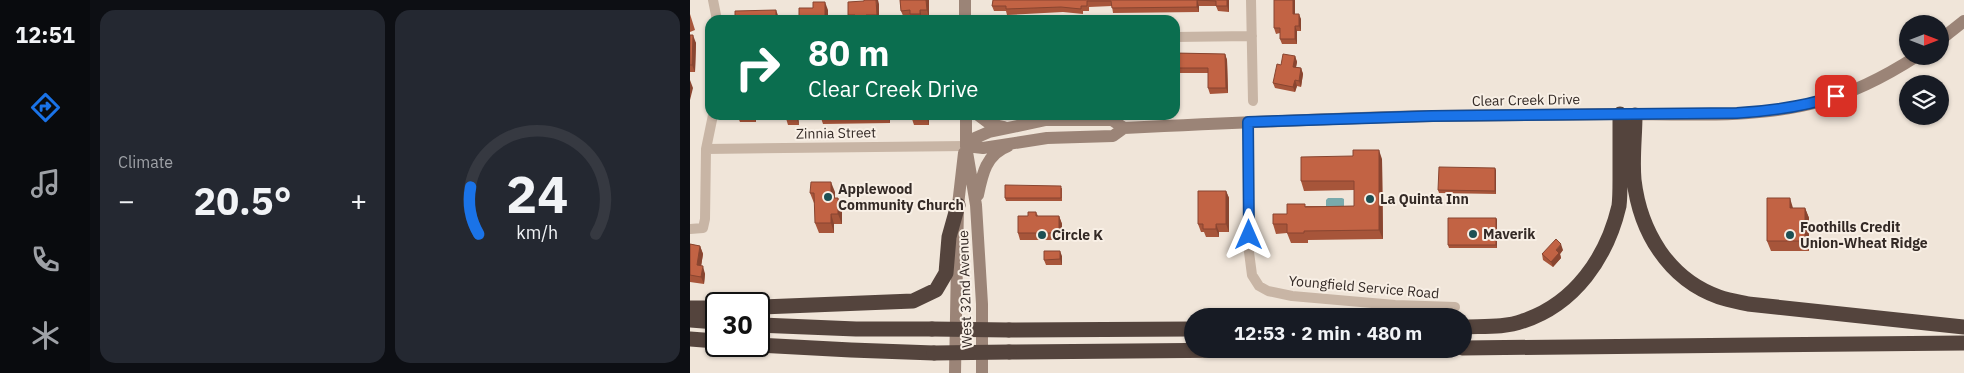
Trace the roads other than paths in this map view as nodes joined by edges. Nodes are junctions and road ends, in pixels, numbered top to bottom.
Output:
1 (713, 0) edge
2 (965, 0) edge
3 (1252, 0) edge
4 (716, 15) edge
5 (965, 15) edge
6 (1964, 21) edge
7 (1949, 33) edge
8 (1252, 36) junction
9 (1180, 37) edge
10 (1903, 65) edge
11 (1253, 101) dead end
12 (1620, 114) junction
13 (1635, 115) junction
14 (712, 120) edge
15 (966, 120) edge
16 (985, 120) edge
17 (1046, 120) edge
18 (1112, 120) edge
19 (1248, 122) junction
20 (1009, 128) junction
21 (1124, 128) junction
22 (1017, 143) junction
23 (966, 146) junction
24 (706, 149) junction
25 (958, 205) junction
26 (976, 206) junction
27 (690, 229) edge
28 (770, 307) edge
29 (1455, 307) dead end
30 (690, 308) edge
31 (705, 308) edge
32 (690, 320) edge
33 (705, 321) edge
34 (770, 325) edge
35 (1472, 327) edge
36 (1964, 327) edge
37 (1184, 329) edge
38 (690, 339) edge
39 (705, 340) edge
40 (1964, 342) edge
41 (770, 346) edge
42 (1472, 348) edge
43 (1184, 351) edge
44 (955, 373) edge
45 (982, 373) edge

1 - 4 street
2 - 5 main road
3 - 8 street
6 - 7 main road
8 - 9 street
8 - 11 street
10 - 13 main road, Clear Creek Drive
12 - 13 main road, Clear Creek Drive
12 - 19 main road, Clear Creek Drive
12 - 35 highway
13 - 36 highway
14 - 24 street
15 - 23 main road, West 32nd Avenue
16 - 20 main road
17 - 20 main road, Clear Creek Drive
18 - 21 main road, Clear Creek Drive
19 - 21 main road, Clear Creek Drive
19 - 29 street, Youngfield Service Road
20 - 23 main road, Clear Creek Drive
21 - 22 main road, Clear Creek Drive
22 - 23 main road, Clear Creek Drive
22 - 26 main road
23 - 24 street, Zinnia Street
23 - 25 main road, West 32nd Avenue
23 - 26 main road, West 32nd Avenue
24 - 27 street
25 - 28 highway
25 - 44 main road, West 32nd Avenue
26 - 45 main road, West 32nd Avenue
30 - 31 highway
32 - 33 highway
34 - 37 highway, bridge
38 - 39 highway
40 - 42 highway
41 - 43 highway, bridge

